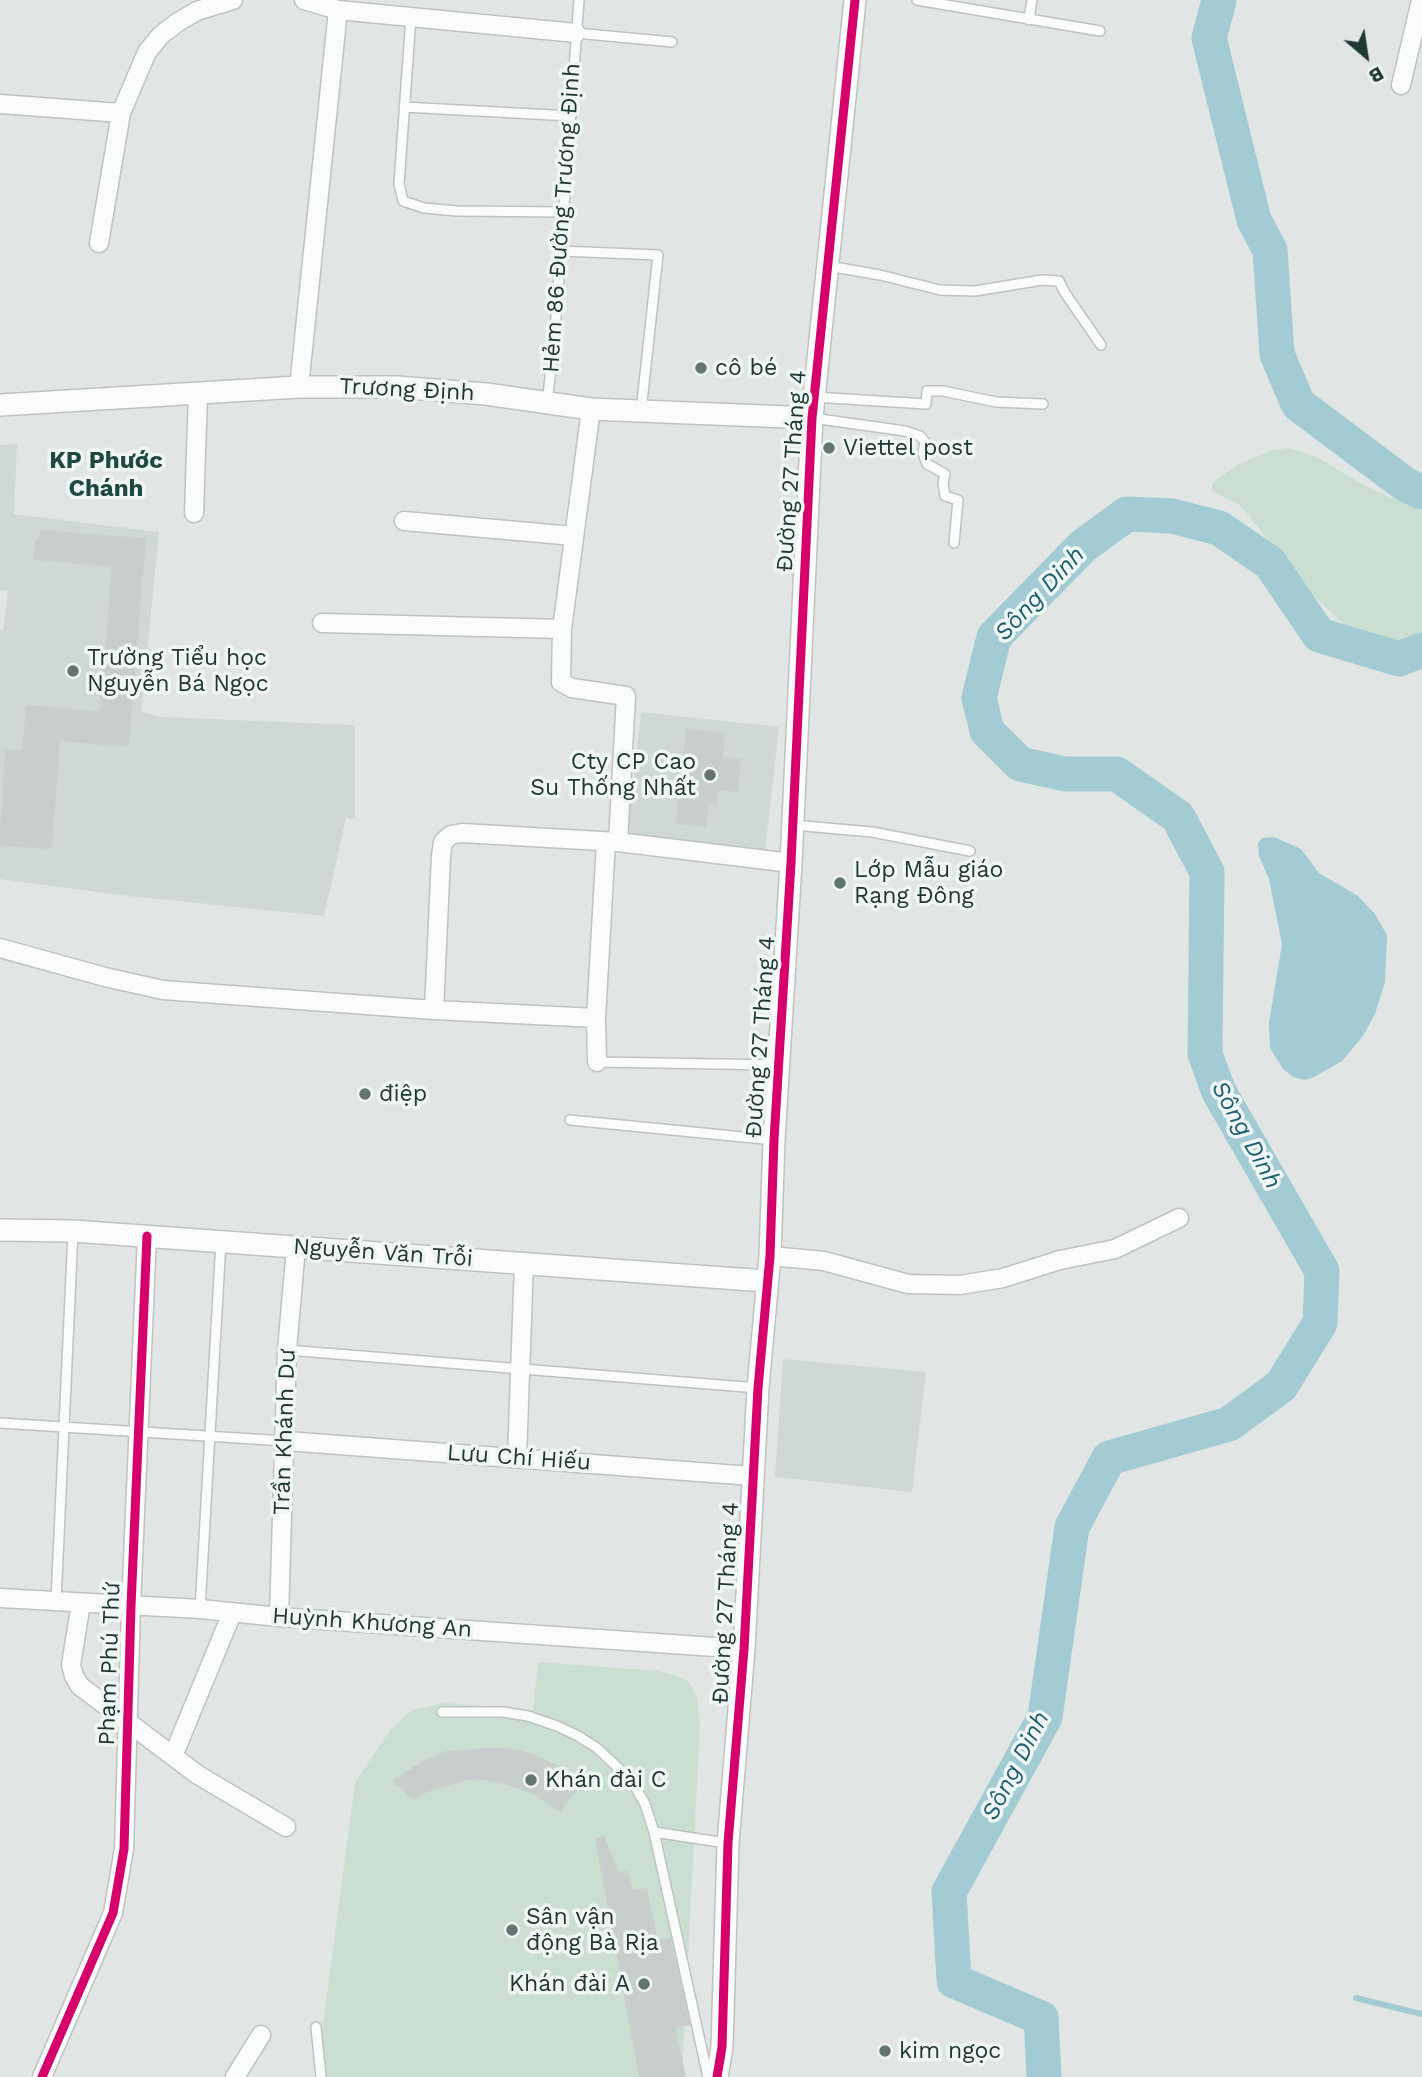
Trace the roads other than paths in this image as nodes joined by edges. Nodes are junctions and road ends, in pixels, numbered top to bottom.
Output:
1 (233, 0) edge
2 (304, 0) edge
3 (579, 0) edge
4 (855, 0) edge
5 (917, 0) edge
6 (1032, 0) edge
7 (1421, 0) edge
8 (338, 10) junction
9 (411, 17) junction
10 (1029, 20) junction
11 (1100, 31) dead end
12 (576, 33) junction
13 (672, 42) dead end
14 (1401, 85) dead end
15 (0, 104) edge
16 (404, 107) junction
17 (121, 113) junction
18 (571, 116) junction
19 (564, 212) junction
20 (99, 243) dead end
21 (561, 251) junction
22 (828, 266) junction
23 (1101, 345) dead end
24 (299, 387) junction
25 (198, 392) junction
26 (815, 397) junction
27 (547, 403) junction
28 (1043, 404) dead end
29 (0, 405) edge
30 (592, 409) junction
31 (641, 412) junction
32 (812, 418) junction
33 (194, 513) dead end
34 (404, 521) dead end
35 (574, 536) junction
36 (954, 543) dead end
37 (322, 623) dead end
38 (562, 629) junction
39 (793, 825) junction
40 (612, 842) junction
41 (970, 851) dead end
42 (791, 863) junction
43 (0, 948) edge
44 (434, 1010) junction
45 (596, 1018) junction
46 (597, 1062) joint
47 (779, 1065) junction
48 (570, 1120) dead end
49 (774, 1140) junction
50 (1180, 1218) dead end
51 (0, 1230) edge
52 (73, 1231) junction
53 (147, 1236) junction
54 (220, 1241) junction
55 (296, 1247) junction
56 (770, 1256) junction
57 (524, 1263) junction
58 (766, 1281) junction
59 (287, 1350) junction
60 (520, 1369) junction
61 (758, 1388) junction
62 (0, 1423) edge
63 (64, 1426) junction
64 (139, 1430) junction
65 (210, 1435) junction
66 (286, 1441) junction
67 (517, 1458) junction
68 (752, 1476) junction
69 (0, 1598) edge
70 (56, 1601) junction
71 (81, 1603) junction
72 (131, 1606) junction
73 (200, 1609) junction
74 (232, 1613) junction
75 (279, 1617) junction
76 (744, 1649) junction
77 (442, 1712) dead end
78 (128, 1722) junction
79 (173, 1756) junction
80 (286, 1826) dead end
81 (654, 1832) junction
82 (728, 1843) junction
83 (316, 2027) dead end
84 (261, 2035) dead end
85 (722, 2047) junction
86 (41, 2077) edge
87 (235, 2077) edge
88 (321, 2077) edge
89 (708, 2077) edge
90 (717, 2077) edge
91 (734, 2077) edge

1 - 17 street
2 - 8 street
3 - 12 lane, Hẻm 86 Đường Trương Định
4 - 22 street, Đường 27 Tháng 4
5 - 10 lane
6 - 10 lane
7 - 14 street
8 - 9 street
8 - 24 street
9 - 12 street
9 - 16 lane
10 - 11 lane
12 - 13 lane
12 - 18 lane, Hẻm 86 Đường Trương Định
15 - 17 street
16 - 18 lane
16 - 19 lane
17 - 20 street
18 - 19 lane, Hẻm 86 Đường Trương Định
19 - 21 lane, Hẻm 86 Đường Trương Định
21 - 27 lane, Hẻm 86 Đường Trương Định
21 - 31 lane
22 - 23 lane
22 - 26 street, Đường 27 Tháng 4
24 - 25 street, Trương Định
24 - 27 street, Trương Định
25 - 29 street, Trương Định
25 - 33 street
26 - 28 lane
26 - 32 street, Đường 27 Tháng 4
27 - 30 street, Trương Định
30 - 31 street, Trương Định
30 - 35 street
31 - 32 street, Trương Định
32 - 36 lane
32 - 39 street, Đường 27 Tháng 4
34 - 35 street
35 - 38 street
37 - 38 street
38 - 40 street
39 - 41 lane
39 - 42 street, Đường 27 Tháng 4
40 - 42 street
40 - 44 street
40 - 45 street
42 - 47 street, Đường 27 Tháng 4
43 - 44 street
44 - 45 street
45 - 46 street
46 - 47 lane
47 - 49 street, Đường 27 Tháng 4
48 - 49 lane
49 - 56 street, Đường 27 Tháng 4
50 - 56 street
51 - 52 street, Nguyễn Văn Trỗi
52 - 53 street, Nguyễn Văn Trỗi
52 - 63 lane
53 - 54 street, Nguyễn Văn Trỗi
53 - 64 street, Phạm Phú Thứ
54 - 55 street, Nguyễn Văn Trỗi
54 - 65 lane
55 - 57 street, Nguyễn Văn Trỗi
55 - 59 street, Trần Khánh Dư
56 - 58 street, Đường 27 Tháng 4
57 - 58 street, Nguyễn Văn Trỗi
57 - 60 street
58 - 61 street, Đường 27 Tháng 4
59 - 60 lane
59 - 66 street, Trần Khánh Dư
60 - 61 lane
60 - 67 street
61 - 68 street, Đường 27 Tháng 4
62 - 63 lane
63 - 64 lane
63 - 70 lane
64 - 65 lane
64 - 72 street, Phạm Phú Thứ
65 - 66 lane
65 - 73 lane
66 - 67 street, Lưu Chí Hiếu
66 - 75 street, Trần Khánh Dư
67 - 68 street, Lưu Chí Hiếu
68 - 76 street, Đường 27 Tháng 4
69 - 70 street, Huỳnh Khương An
70 - 71 street, Huỳnh Khương An
71 - 72 street, Huỳnh Khương An
71 - 78 street
72 - 73 street, Huỳnh Khương An
72 - 78 street, Phạm Phú Thứ
73 - 74 street, Huỳnh Khương An
74 - 75 street, Huỳnh Khương An
74 - 79 street
75 - 76 street, Huỳnh Khương An
76 - 82 street, Đường 27 Tháng 4
77 - 81 lane
78 - 79 street
78 - 86 street, Phạm Phú Thứ
79 - 80 street
81 - 82 lane
81 - 89 lane
82 - 85 street, Đường 27 Tháng 4
83 - 88 lane
84 - 87 street
85 - 90 street, Đường 27 Tháng 4
85 - 91 street, Đường 27 Tháng 4

